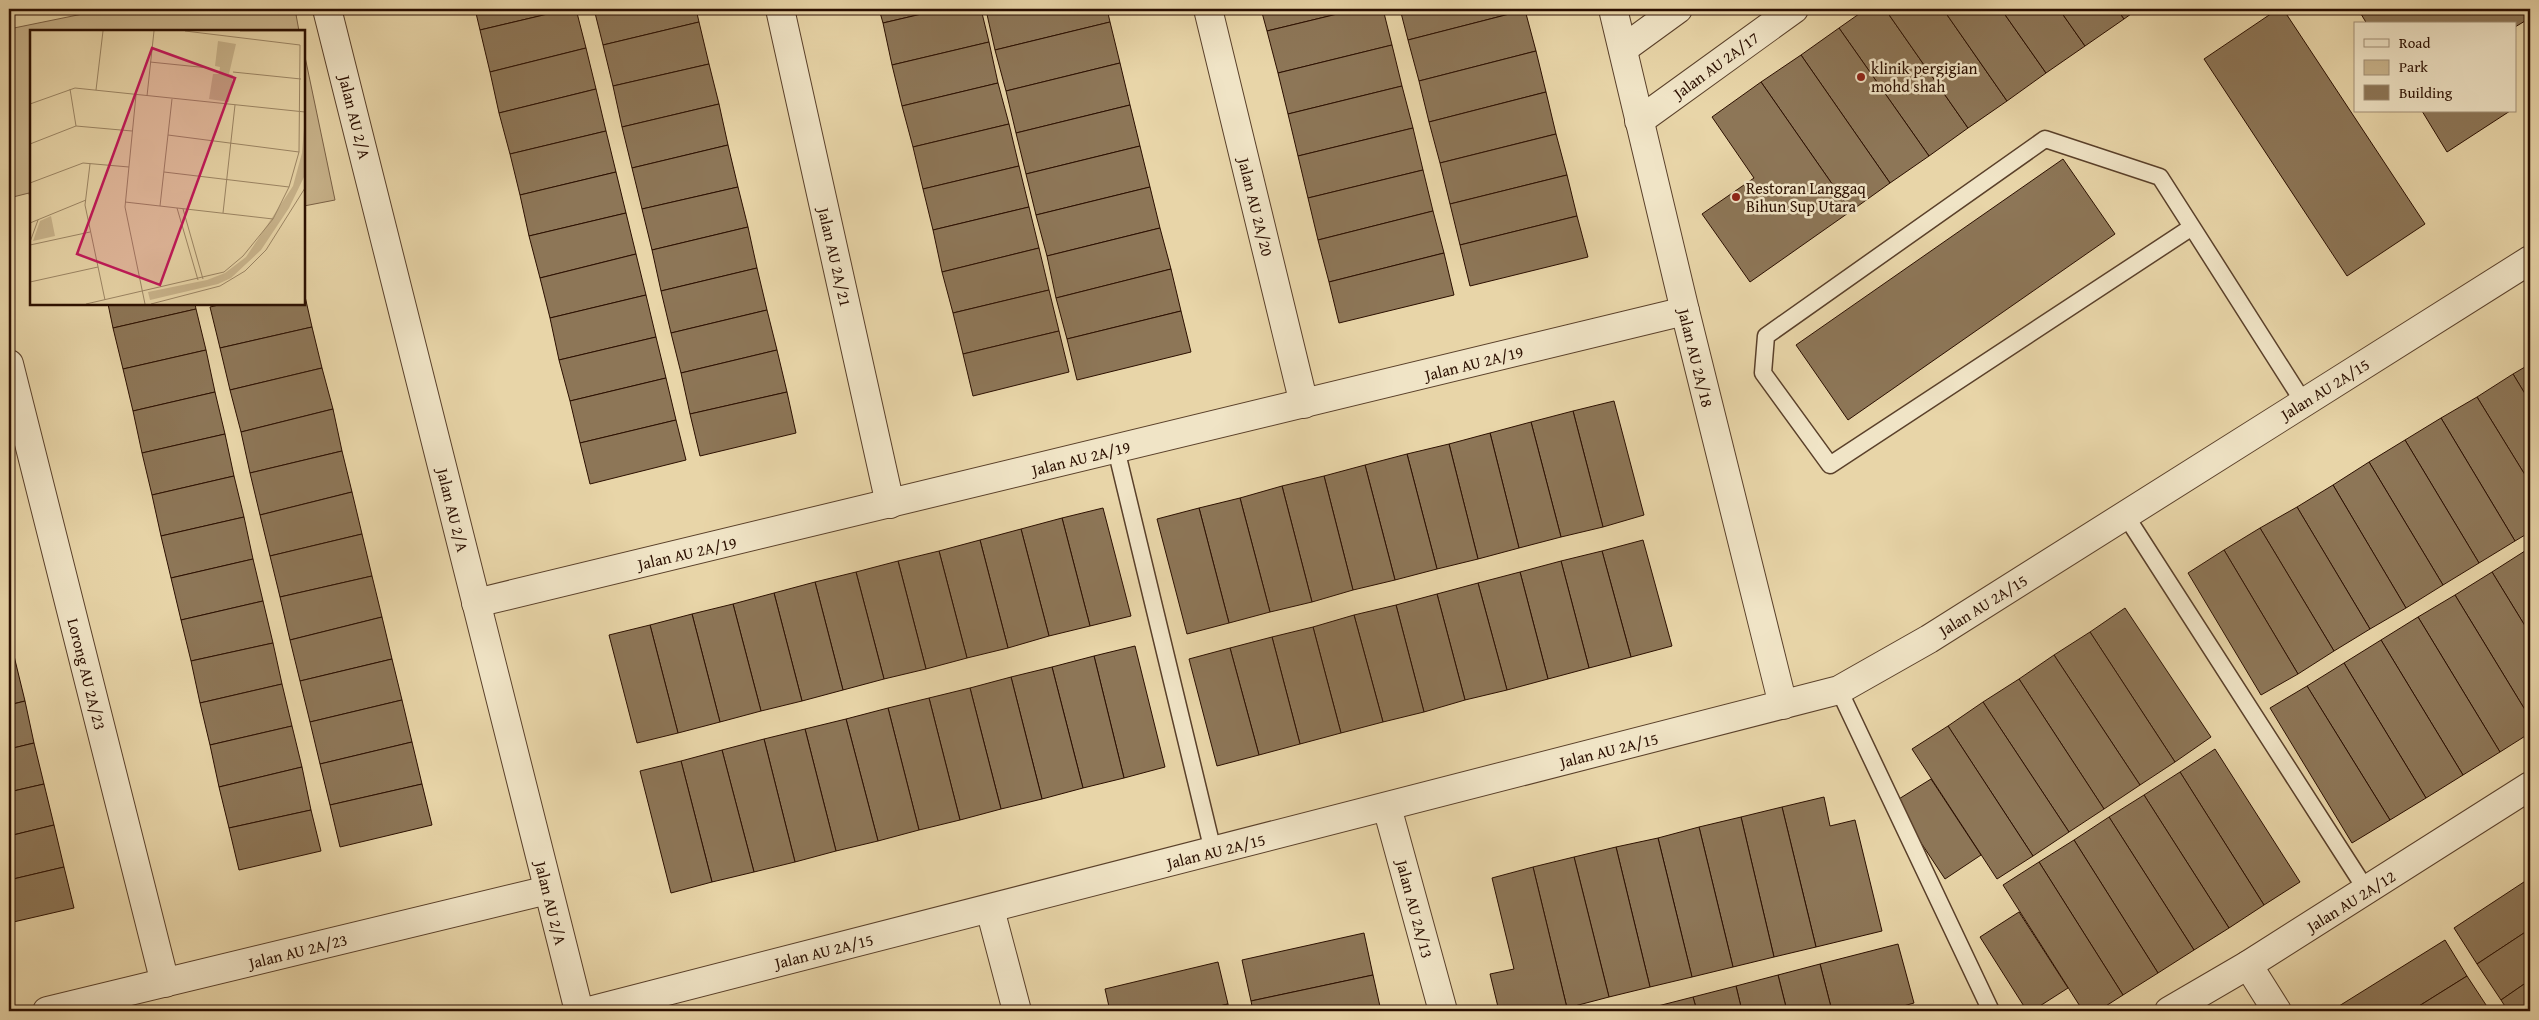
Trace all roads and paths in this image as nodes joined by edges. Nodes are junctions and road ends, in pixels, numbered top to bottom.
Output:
1 (327, 9) edge
2 (780, 9) edge
3 (1208, 9) edge
4 (1613, 9) edge
5 (1678, 9) edge
6 (1794, 9) edge
7 (1623, 49) junction
8 (1639, 121) junction
9 (2192, 227) junction
10 (2530, 260) edge
11 (1685, 311) junction
12 (9, 364) edge
13 (2304, 403) junction
14 (1304, 404) junction
15 (1116, 449) junction
16 (890, 504) junction
17 (2126, 516) junction
18 (476, 603) junction
19 (1839, 690) junction
20 (1784, 705) junction
21 (2530, 786) edge
22 (1387, 807) junction
23 (1213, 851) junction
24 (548, 890) junction
25 (2367, 891) junction
26 (990, 909) junction
27 (2248, 965) junction
28 (165, 983) junction
29 (47, 1011) edge
30 (579, 1011) edge
31 (589, 1011) edge
32 (1017, 1011) edge
33 (1443, 1011) edge
34 (1990, 1011) edge
35 (2169, 1011) edge
36 (2277, 1011) edge

1 - 18 street, Jalan AU 2/A
2 - 16 street, Jalan AU 2A/21
3 - 14 street, Jalan AU 2A/20
4 - 7 street, Jalan AU 2A/18
5 - 7 street
6 - 8 street, Jalan AU 2A/17
7 - 8 street, Jalan AU 2A/18
8 - 11 street, Jalan AU 2A/18
9 - 9 lane
9 - 13 lane
10 - 13 street, Jalan AU 2A/15
11 - 14 street, Jalan AU 2A/19
11 - 20 street, Jalan AU 2A/18
12 - 28 street, Lorong AU 2A/23
13 - 17 street, Jalan AU 2A/15
14 - 15 street, Jalan AU 2A/19
15 - 16 street, Jalan AU 2A/19
15 - 23 lane
16 - 18 street, Jalan AU 2A/19
17 - 19 street, Jalan AU 2A/15
17 - 25 lane
18 - 24 street, Jalan AU 2/A
19 - 20 street, Jalan AU 2A/15
19 - 34 lane
20 - 22 street, Jalan AU 2A/15
21 - 25 street, Jalan AU 2A/12
22 - 23 street, Jalan AU 2A/15
22 - 33 street, Jalan AU 2A/13
23 - 26 street, Jalan AU 2A/15
24 - 28 street, Jalan AU 2A/23
24 - 30 street, Jalan AU 2/A
25 - 27 street, Jalan AU 2A/12
26 - 31 street, Jalan AU 2A/15
26 - 32 street
27 - 35 street, Jalan AU 2A/12
27 - 36 street
28 - 29 street, Jalan AU 2A/23

